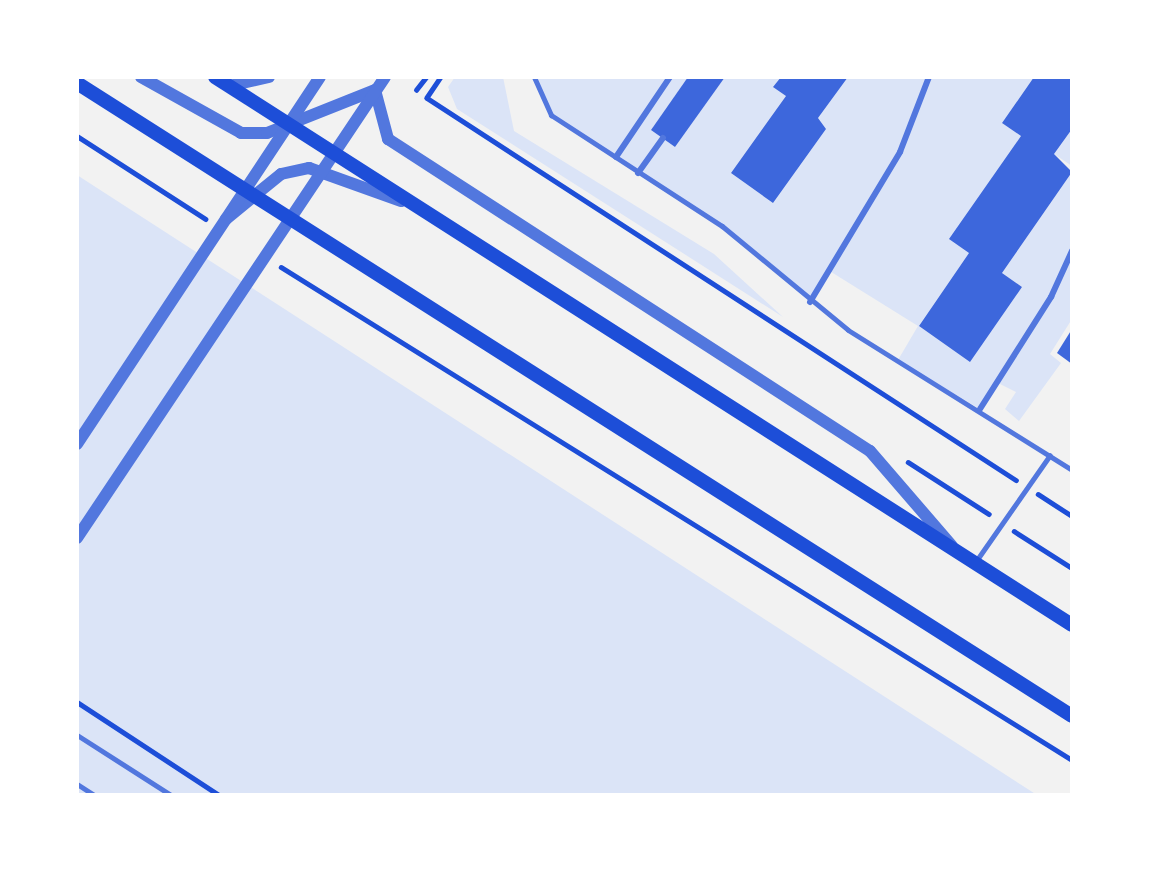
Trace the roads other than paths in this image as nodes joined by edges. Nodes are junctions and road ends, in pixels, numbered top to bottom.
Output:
1 (141, 77) edge
2 (215, 77) edge
3 (269, 77) edge
4 (320, 77) edge
5 (384, 77) edge
6 (534, 77) edge
7 (670, 77) edge
8 (929, 77) edge
9 (77, 83) edge
10 (229, 86) junction
11 (375, 90) junction
12 (287, 124) junction
13 (663, 138) dead end
14 (331, 153) junction
15 (617, 157) junction
16 (638, 173) junction
17 (240, 189) junction
18 (415, 207) junction
19 (285, 218) junction
20 (215, 228) junction
21 (1072, 251) edge
22 (810, 302) junction
23 (980, 409) junction
24 (77, 444) edge
25 (1050, 455) junction
26 (1072, 470) edge
27 (77, 538) edge
28 (957, 552) junction
29 (975, 563) junction
30 (1072, 625) edge
31 (1072, 716) edge
32 (77, 736) edge
33 (77, 784) edge
34 (94, 795) edge
35 (171, 795) edge

1 - 11 street
2 - 10 main road
3 - 10 street
4 - 12 street
5 - 11 street
6 - 15 lane
7 - 15 street
8 - 22 street
9 - 17 main road
10 - 12 main road
11 - 14 street
11 - 28 street
12 - 14 main road
12 - 17 street
13 - 16 street
14 - 18 main road
14 - 19 street
15 - 16 lane
16 - 22 lane
17 - 19 main road
17 - 20 street
18 - 20 street
18 - 28 main road
19 - 27 street
19 - 31 main road
20 - 24 street
21 - 23 street
22 - 23 lane
23 - 25 lane
25 - 26 lane
25 - 29 lane
28 - 29 main road
29 - 30 main road
32 - 35 lane
33 - 34 lane

